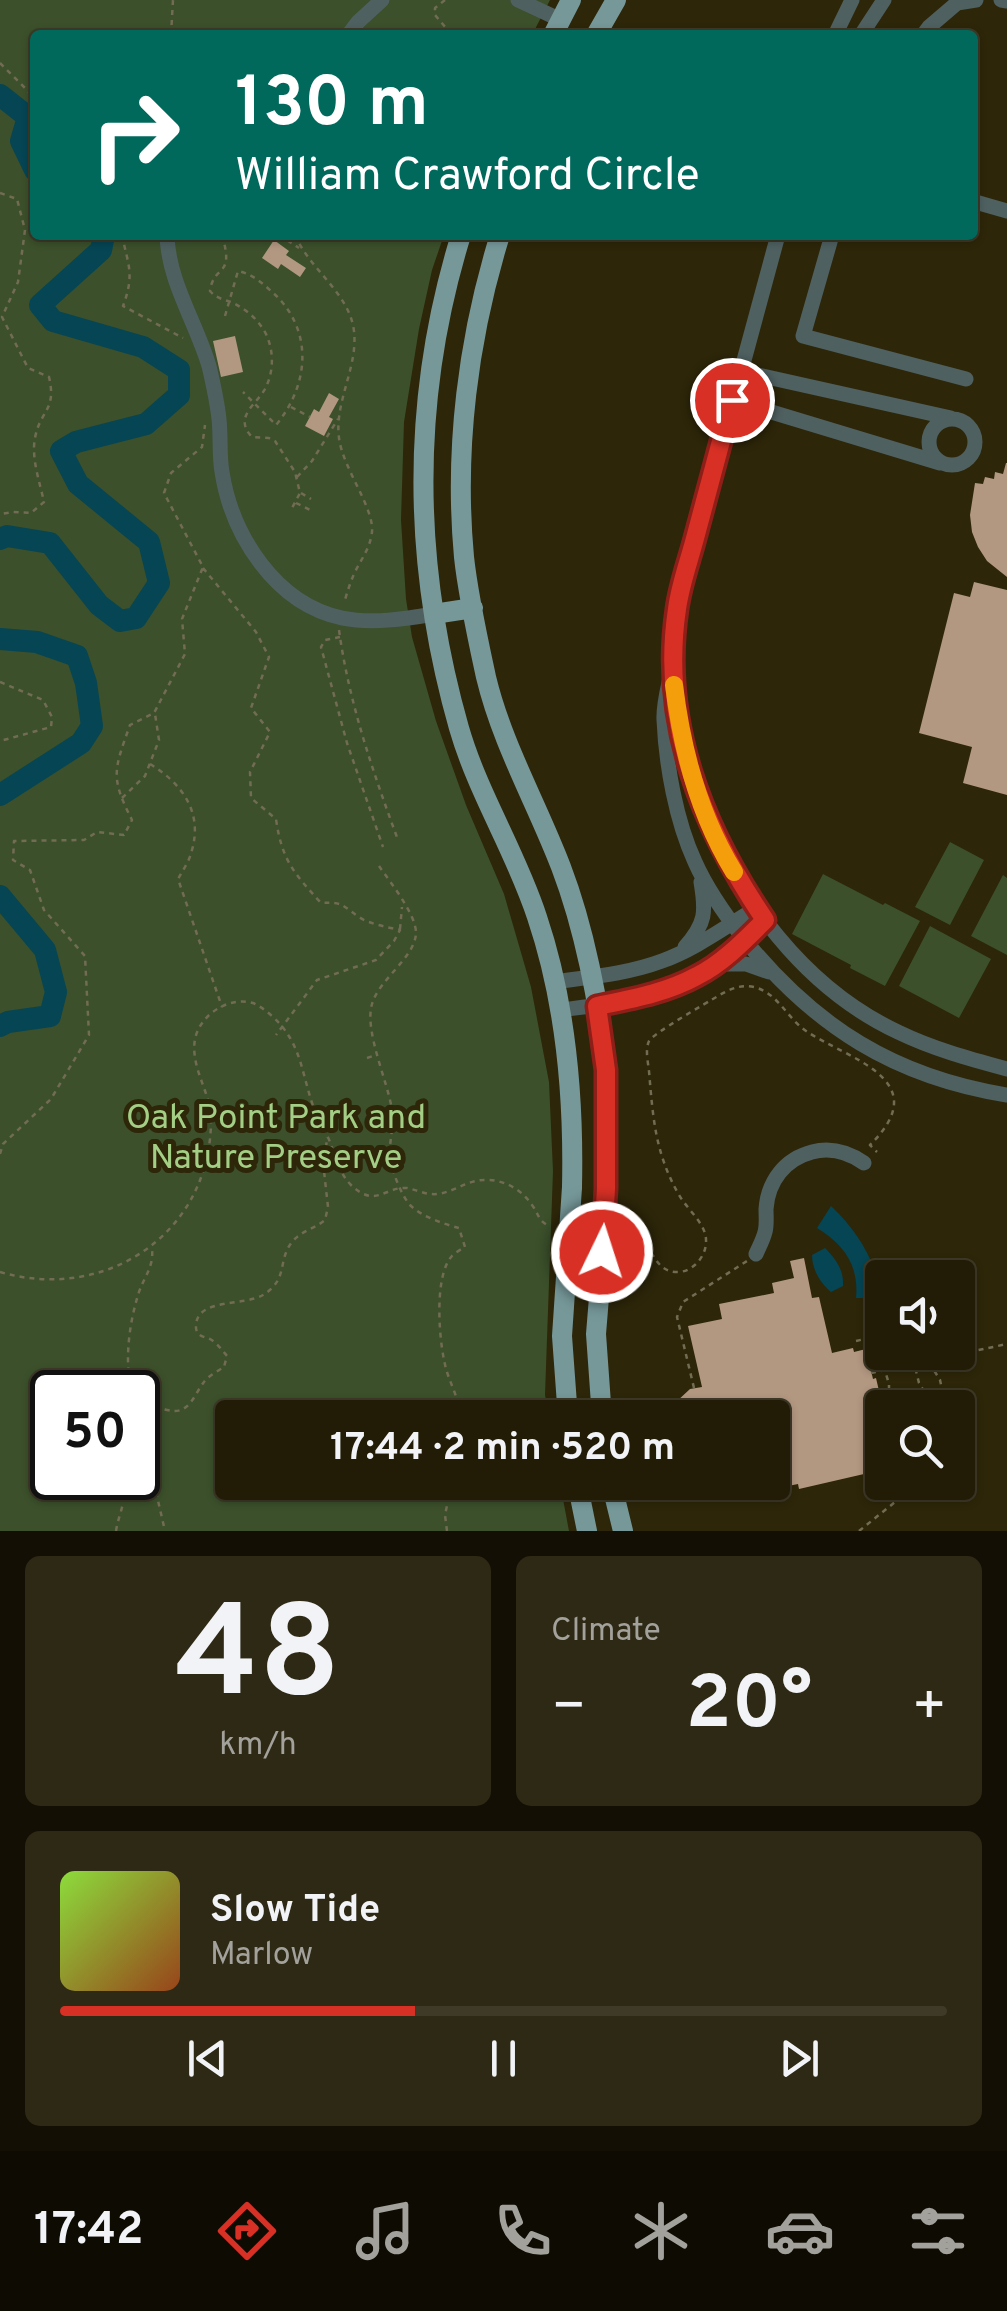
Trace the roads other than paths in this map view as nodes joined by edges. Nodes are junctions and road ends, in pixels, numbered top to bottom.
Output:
1 (382, 0) edge
2 (518, 0) edge
3 (572, 0) edge
4 (616, 0) edge
5 (852, 0) edge
6 (884, 0) edge
7 (976, 0) edge
8 (557, 28) edge
9 (352, 30) edge
10 (596, 30) edge
11 (838, 30) edge
12 (863, 30) edge
13 (927, 30) edge
14 (978, 203) edge
15 (1007, 211) edge
16 (167, 240) edge
17 (459, 240) edge
18 (498, 240) edge
19 (777, 240) edge
20 (831, 240) edge
21 (740, 371) junction
22 (966, 379) dead end
23 (732, 400) junction
24 (951, 418) junction
25 (940, 463) junction
26 (473, 608) junction
27 (434, 614) junction
28 (672, 665) junction
29 (700, 870) junction
30 (761, 914) junction
31 (732, 923) junction
32 (746, 940) junction
33 (678, 954) junction
34 (715, 964) junction
35 (773, 973) junction
36 (591, 976) junction
37 (554, 982) junction
38 (597, 1006) junction
39 (559, 1010) junction
40 (1007, 1069) edge
41 (1007, 1095) edge
42 (870, 1158) road end
43 (756, 1254) road end
44 (567, 1400) edge
45 (601, 1400) edge
46 (581, 1500) edge
47 (615, 1500) edge
48 (587, 1531) edge
49 (623, 1531) edge

1 - 9 lane
2 - 8 lane
3 - 8 main road
4 - 10 main road
5 - 11 lane
6 - 12 lane
7 - 13 lane
14 - 15 lane
16 - 27 lane
17 - 27 main road
18 - 26 main road
19 - 21 lane
20 - 22 lane
21 - 23 lane
21 - 24 lane
23 - 25 lane
23 - 28 lane
24 - 25 lane
24 - 25 lane
26 - 27 main road
26 - 36 main road
27 - 37 main road
28 - 29 lane
28 - 30 lane
29 - 31 lane
29 - 33 lane
30 - 31 lane
30 - 32 lane
30 - 40 lane
31 - 32 lane
31 - 33 lane
32 - 34 lane
32 - 35 lane
33 - 36 lane
34 - 35 lane
34 - 38 lane
35 - 41 lane
36 - 37 lane
36 - 38 main road
37 - 39 main road
38 - 39 lane
38 - 45 main road, bridge
39 - 44 main road, bridge
42 - 43 lane
46 - 48 main road
47 - 49 main road

